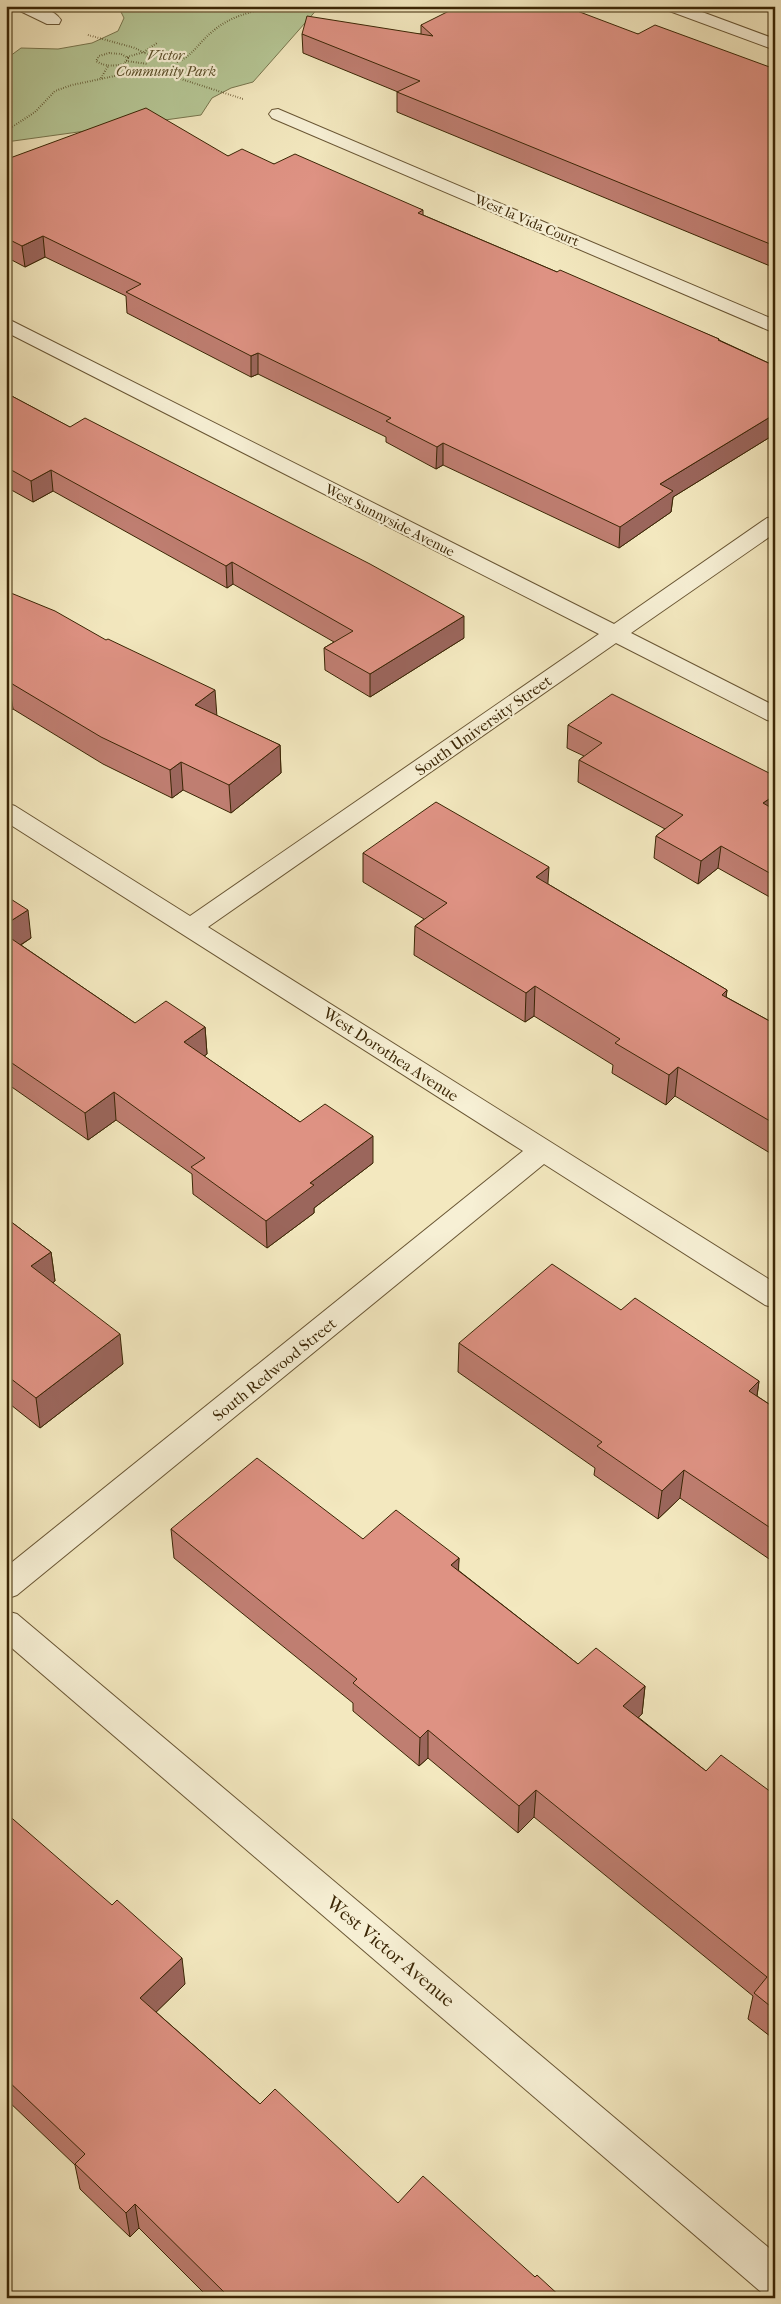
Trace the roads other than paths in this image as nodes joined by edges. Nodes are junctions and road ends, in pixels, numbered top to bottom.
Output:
1 (22, 6) edge
2 (670, 6) edge
3 (53, 20) road end
4 (775, 45) edge
5 (278, 114) road end
6 (6, 324) edge
7 (775, 327) edge
8 (775, 523) edge
9 (615, 634) junction
10 (775, 715) edge
11 (6, 812) edge
12 (191, 927) junction
13 (542, 1151) junction
14 (775, 1297) edge
15 (6, 1586) edge
16 (6, 1624) edge
17 (775, 2278) edge

1 - 3 street
2 - 4 street
5 - 7 street, West la Vida Court
6 - 9 street, West Sunnyside Avenue
8 - 9 street, South University Street
9 - 10 street, West Sunnyside Avenue
9 - 12 street, South University Street
11 - 12 street, West Dorothea Avenue
12 - 13 street, West Dorothea Avenue
13 - 14 street, West Dorothea Avenue
13 - 15 street, South Redwood Street
16 - 17 street, West Victor Avenue

